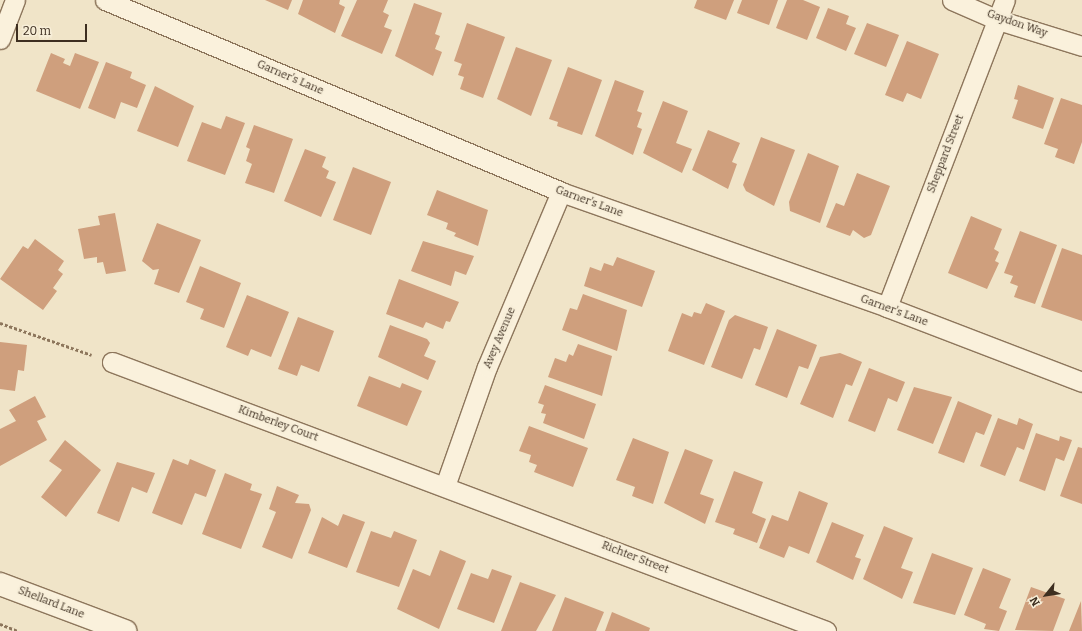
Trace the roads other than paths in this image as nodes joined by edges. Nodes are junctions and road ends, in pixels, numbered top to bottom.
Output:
1 (15, 0) edge
2 (105, 0) edge
3 (952, 0) edge
4 (1004, 0) edge
5 (998, 20) junction
6 (0, 39) edge
7 (1082, 46) edge
8 (561, 192) junction
9 (887, 307) junction
10 (112, 362) road end
11 (1082, 382) edge
12 (445, 486) junction
13 (0, 584) edge
14 (125, 631) edge
15 (826, 631) edge

1 - 6 street
2 - 8 street, Garner's Lane
3 - 5 street, Gaydon Way
4 - 5 street, Sheppard Street
5 - 7 street, Gaydon Way
5 - 9 street, Sheppard Street
8 - 9 street, Garner's Lane
8 - 12 street, Avey Avenue
9 - 11 street, Garner's Lane
10 - 12 street, Kimberley Court
12 - 15 street, Richter Street
13 - 14 main road, Shellard Lane

